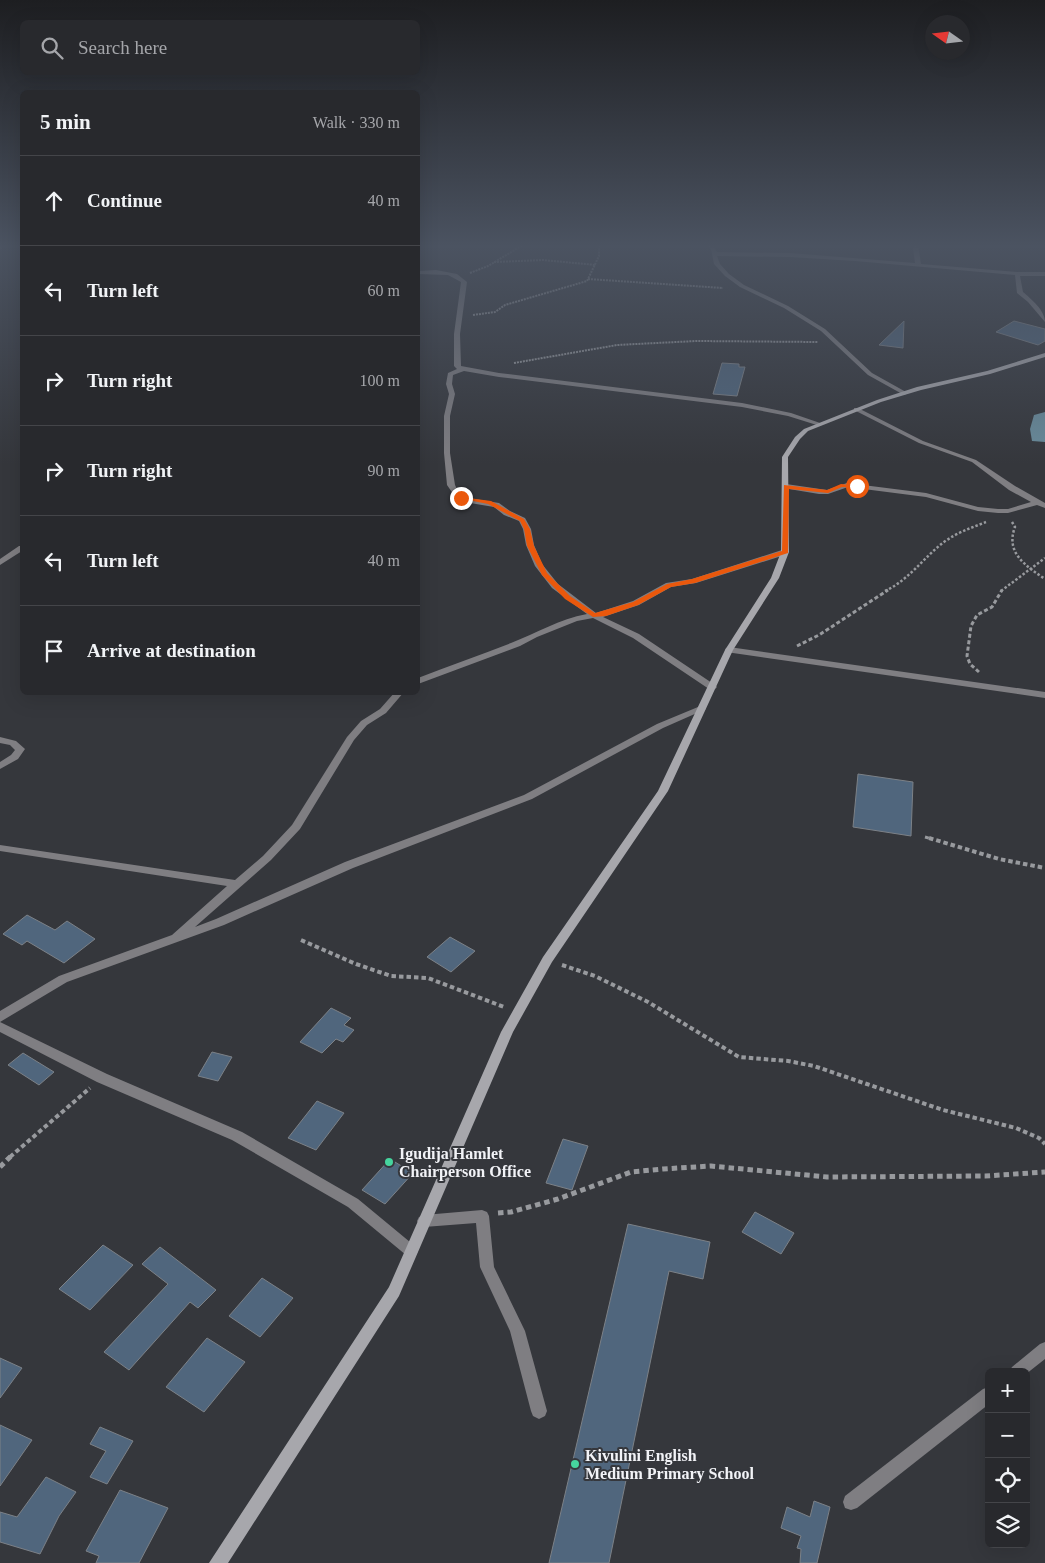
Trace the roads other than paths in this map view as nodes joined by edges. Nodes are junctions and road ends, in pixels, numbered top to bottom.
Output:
1 (457, 318) edge
2 (803, 318) edge
3 (1045, 355) edge
4 (463, 369) junction
5 (904, 394) junction
6 (856, 409) junction
7 (820, 424) junction
8 (786, 486) junction
9 (1042, 504) edge
10 (20, 549) edge
11 (786, 552) junction
12 (0, 563) edge
13 (593, 615) junction
14 (729, 650) junction
15 (420, 680) edge
16 (712, 687) junction
17 (397, 695) edge
18 (1045, 695) edge
19 (701, 708) junction
20 (0, 740) edge
21 (0, 766) edge
22 (0, 848) edge
23 (236, 884) junction
24 (172, 940) junction
25 (0, 1017) edge
26 (0, 1027) edge
27 (424, 1221) junction
28 (411, 1251) junction
29 (1045, 1349) edge
30 (1022, 1368) edge
31 (985, 1397) edge
32 (539, 1411) dead end
33 (851, 1502) dead end
34 (218, 1563) edge

1 - 4 street
2 - 5 street
3 - 5 street
4 - 7 street
4 - 13 street
5 - 6 street
6 - 7 street
6 - 9 street
7 - 8 street
8 - 9 street
8 - 11 street
10 - 12 street
11 - 13 street
11 - 14 street
13 - 15 street
13 - 16 street
14 - 16 street
14 - 18 street
16 - 19 street
17 - 23 street
19 - 24 street
19 - 27 street
20 - 21 street
22 - 23 street
23 - 24 street
24 - 25 street
26 - 28 street
27 - 28 street
27 - 32 street
28 - 34 street
29 - 30 street
31 - 33 street

